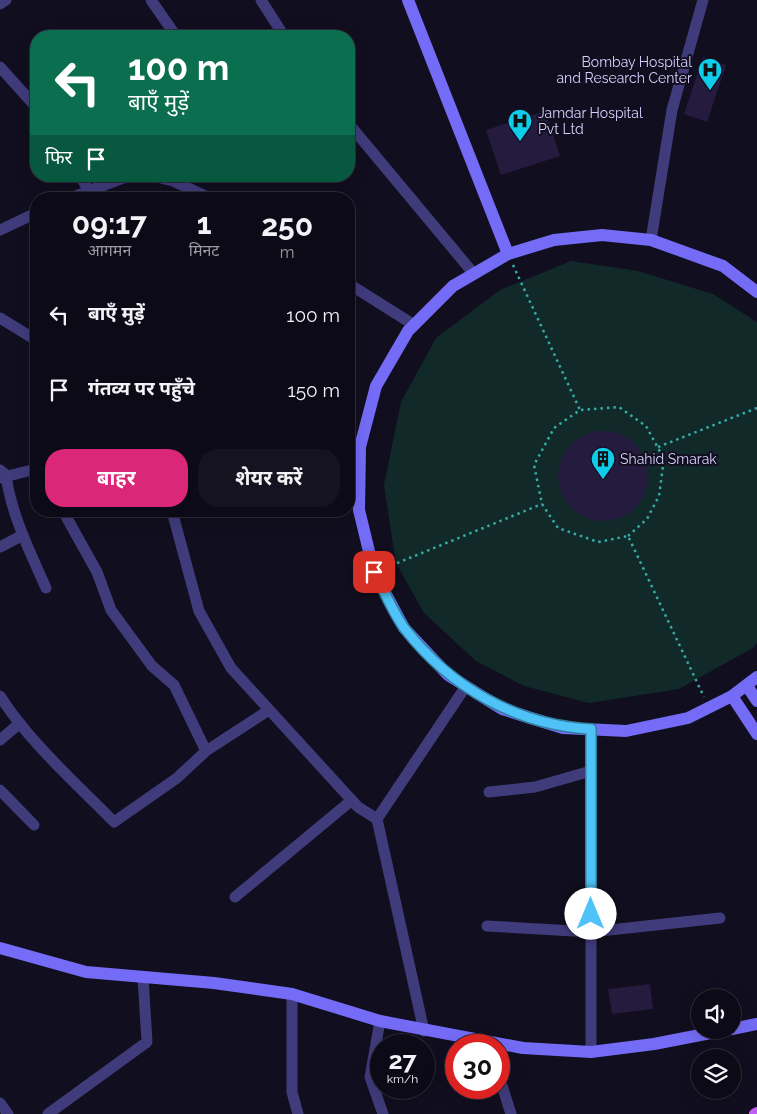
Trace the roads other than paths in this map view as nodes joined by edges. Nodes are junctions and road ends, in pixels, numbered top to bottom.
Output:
1 (6, 0) edge
2 (151, 0) edge
3 (262, 0) edge
4 (408, 0) edge
5 (703, 0) edge
6 (0, 4) edge
7 (172, 30) edge
8 (280, 30) edge
9 (0, 67) edge
10 (30, 100) edge
11 (355, 131) edge
12 (83, 182) edge
13 (111, 182) edge
14 (175, 182) edge
15 (88, 190) junction
16 (84, 192) edge
17 (197, 192) edge
18 (30, 216) edge
19 (0, 230) edge
20 (651, 240) junction
21 (508, 254) junction
22 (474, 274) junction
23 (355, 288) edge
24 (757, 292) edge
25 (0, 318) edge
26 (414, 325) junction
27 (30, 336) edge
28 (355, 459) edge
29 (30, 470) edge
30 (355, 471) edge
31 (2, 474) edge
32 (66, 517) edge
33 (174, 517) edge
34 (23, 535) junction
35 (0, 547) edge
36 (46, 588) dead end
37 (752, 682) edge
38 (466, 686) junction
39 (0, 696) edge
40 (732, 696) junction
41 (757, 701) edge
42 (269, 710) junction
43 (20, 723) junction
44 (591, 729) junction
45 (757, 734) edge
46 (0, 740) edge
47 (206, 751) junction
48 (591, 771) junction
49 (0, 790) edge
50 (489, 792) dead end
51 (352, 800) junction
52 (377, 818) junction
53 (34, 825) dead end
54 (235, 897) dead end
55 (720, 918) dead end
56 (486, 926) dead end
57 (591, 932) junction
58 (0, 948) edge
59 (142, 977) junction
60 (292, 994) junction
61 (380, 1021) junction
62 (757, 1024) edge
63 (741, 1027) edge
64 (424, 1031) junction
65 (445, 1035) edge
66 (691, 1037) edge
67 (510, 1046) edge
68 (590, 1052) junction
69 (506, 1099) edge
70 (0, 1103) edge
71 (8, 1114) edge
72 (48, 1114) edge
73 (298, 1114) edge
74 (383, 1114) edge
75 (511, 1114) edge

1 - 6 street
2 - 7 street
3 - 8 street
4 - 21 street
5 - 20 street
9 - 10 street
11 - 22 street
12 - 15 street
13 - 15 street
14 - 17 street
15 - 16 street
18 - 19 street
20 - 21 street
20 - 24 street
21 - 22 street
22 - 26 street
23 - 26 street
25 - 27 street
26 - 28 street
29 - 31 street
30 - 38 street
31 - 34 street
32 - 47 street
33 - 42 street
34 - 35 street
34 - 36 street
37 - 40 street
37 - 41 street
38 - 44 street
38 - 52 street
39 - 43 street
40 - 44 street
40 - 45 street
42 - 47 street
42 - 51 street
43 - 46 street
43 - 47 street
44 - 48 street
48 - 50 street
48 - 57 street
49 - 53 street
51 - 52 street
51 - 54 street
52 - 64 street
55 - 57 street
56 - 57 street
57 - 68 street
58 - 59 street
59 - 60 street
59 - 72 street
60 - 61 street
60 - 73 street
61 - 64 street
61 - 74 street
62 - 63 street
64 - 65 street
66 - 68 street
67 - 68 street
69 - 75 street
70 - 71 street

